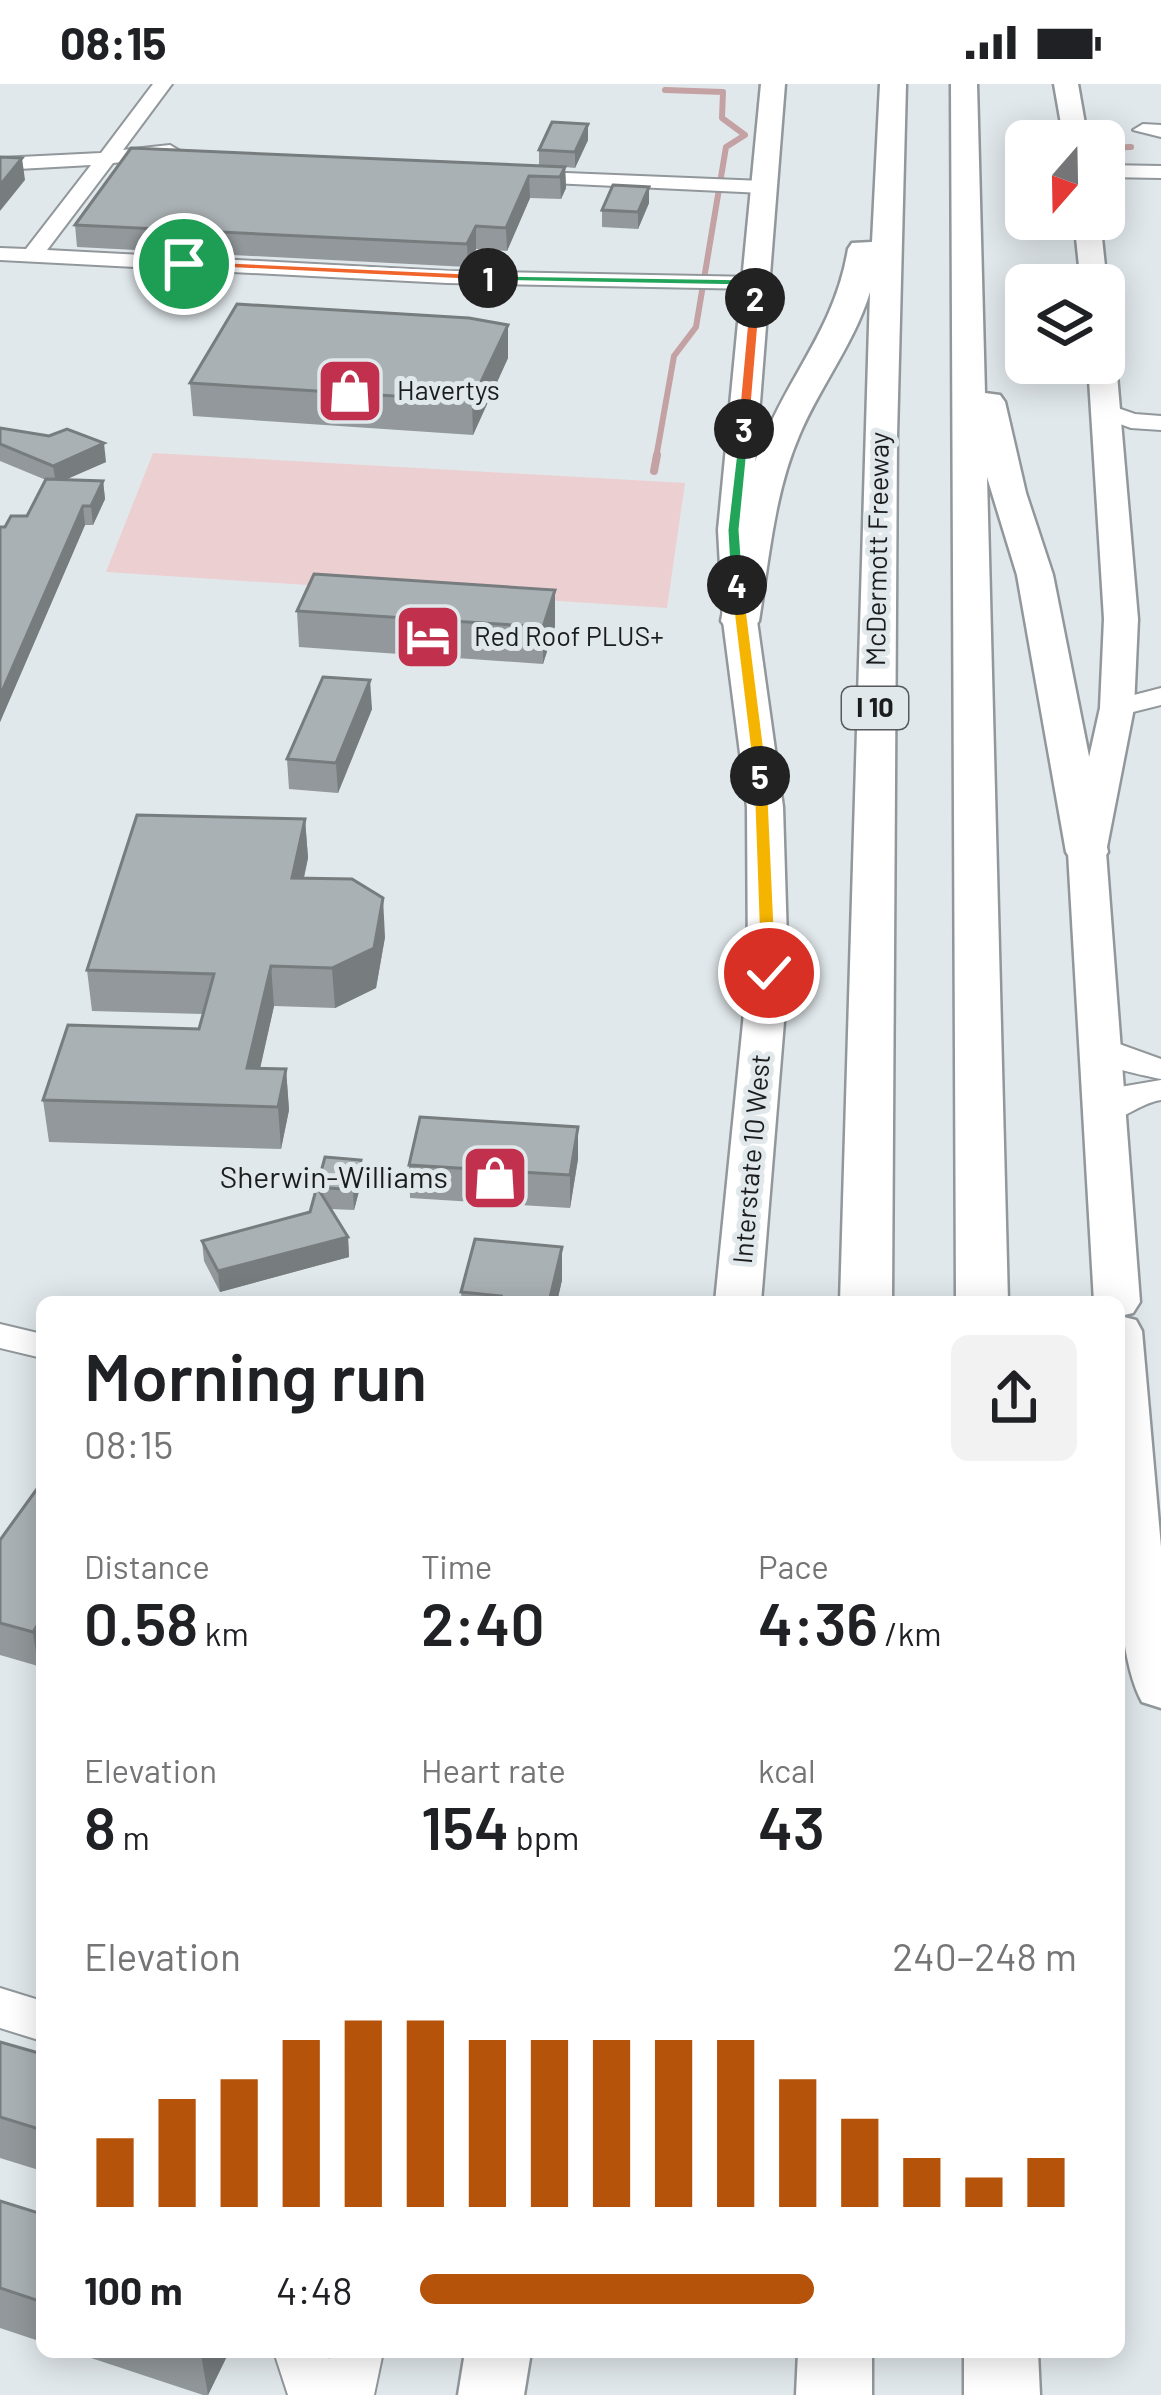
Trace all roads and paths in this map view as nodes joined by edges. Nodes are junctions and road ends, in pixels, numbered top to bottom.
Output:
1 (163, 84) edge
2 (773, 84) edge
3 (964, 84) edge
4 (1066, 84) edge
5 (893, 99) edge
6 (1072, 120) edge
7 (195, 152) edge
8 (105, 158) junction
9 (0, 164) edge
10 (1125, 172) edge
11 (1161, 172) edge
12 (489, 175) edge
13 (763, 187) junction
14 (0, 254) edge
15 (32, 256) junction
16 (756, 283) junction
17 (969, 283) junction
18 (1104, 384) edge
19 (1106, 411) junction
20 (1161, 423) edge
21 (1161, 436) edge
22 (1110, 448) junction
23 (740, 621) junction
24 (1120, 657) junction
25 (1161, 676) edge
26 (1161, 696) edge
27 (1117, 708) junction
28 (1087, 852) junction
29 (1097, 1046) junction
30 (1161, 1069) edge
31 (1161, 1090) edge
32 (1102, 1114) junction
33 (740, 1296) edge
34 (866, 1296) edge
35 (982, 1296) edge
36 (1117, 1296) edge
37 (0, 1336) edge
38 (36, 1345) edge
39 (1125, 1372) edge
40 (1147, 1527) edge
41 (1161, 1688) edge
42 (0, 2008) edge
43 (36, 2019) edge
44 (302, 2358) edge
45 (356, 2358) edge
46 (497, 2358) edge
47 (835, 2358) edge
48 (1001, 2358) edge
49 (315, 2395) edge
50 (347, 2395) edge
51 (491, 2395) edge
52 (834, 2395) edge
53 (1002, 2395) edge

1 - 8 street
2 - 13 main road, Interstate 10 West
3 - 17 highway
4 - 6 main road
5 - 23 highway
5 - 34 highway, McDermott Freeway / I 10
7 - 8 street
8 - 9 street
8 - 15 street
10 - 11 street
12 - 13 street
13 - 16 main road, Interstate 10 West
14 - 15 street
15 - 16 street
16 - 23 main road, Interstate 10 West
17 - 28 highway
17 - 35 highway
18 - 19 main road
19 - 20 street
19 - 22 main road
21 - 22 street
22 - 24 main road
23 - 33 main road, Interstate 10 West
24 - 25 street
24 - 27 main road
26 - 27 street
27 - 28 main road
28 - 29 main road
29 - 30 street
29 - 32 main road
31 - 32 street
32 - 36 main road
37 - 38 street
39 - 40 main road
40 - 41 main road
42 - 43 street
44 - 49 street
45 - 50 street
46 - 51 main road
47 - 52 highway
48 - 53 highway

